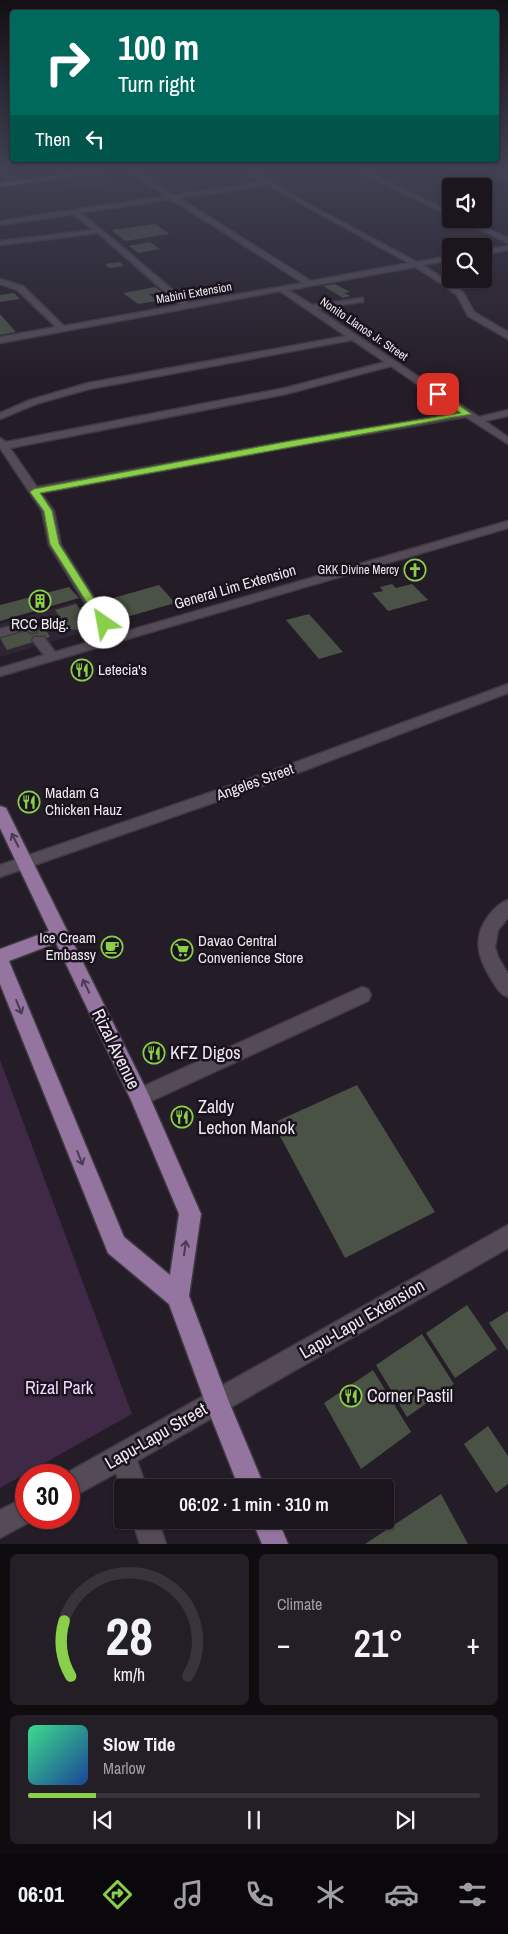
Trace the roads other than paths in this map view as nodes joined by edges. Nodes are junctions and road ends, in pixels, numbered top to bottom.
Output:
1 (24, 240) edge
2 (110, 240) edge
3 (241, 240) edge
4 (373, 240) edge
5 (0, 243) edge
6 (508, 248) edge
7 (492, 251) edge
8 (442, 260) edge
9 (416, 264) junction
10 (0, 281) edge
11 (310, 284) junction
12 (282, 289) junction
13 (360, 300) dead end
14 (186, 306) junction
15 (310, 308) junction
16 (63, 329) junction
17 (508, 336) edge
18 (353, 337) junction
19 (0, 340) edge
20 (393, 364) junction
21 (508, 413) edge
22 (468, 414) junction
23 (0, 416) edge
24 (478, 420) junction
25 (508, 441) edge
26 (2, 443) edge
27 (34, 492) junction
28 (508, 524) edge
29 (0, 632) edge
30 (114, 639) junction
31 (52, 657) junction
32 (0, 672) edge
33 (508, 688) edge
34 (0, 812) edge
35 (26, 862) junction
36 (0, 871) edge
37 (508, 907) edge
38 (60, 934) junction
39 (0, 957) edge
40 (0, 962) edge
41 (508, 990) edge
42 (362, 996) dead end
43 (140, 1097) junction
44 (508, 1236) edge
45 (178, 1296) junction
46 (217, 1402) junction
47 (122, 1455) junction
48 (131, 1479) edge
49 (248, 1479) edge
50 (80, 1480) edge
51 (15, 1516) edge
52 (0, 1525) edge
53 (148, 1529) edge
54 (269, 1529) edge
55 (153, 1544) edge
56 (275, 1544) edge

1 - 5 street
2 - 14 street
3 - 11 street
4 - 9 street
6 - 7 street
8 - 9 street, Mabini Extension
9 - 11 street, Mabini Extension
9 - 17 street
10 - 16 street
11 - 12 street, Mabini Extension
12 - 14 street, Mabini Extension
12 - 15 street, Nonito Llanos Jr. Street
13 - 15 street
14 - 16 street, Mabini Extension
15 - 18 street, Nonito Llanos Jr. Street
16 - 19 street, Mabini Extension
18 - 20 street, Nonito Llanos Jr. Street
18 - 23 street
20 - 22 street, Nonito Llanos Jr. Street
20 - 26 street
21 - 24 street
22 - 24 street, Nonito Llanos Jr. Street
22 - 27 street
24 - 25 street, Nonito Llanos Jr. Street
26 - 27 street
27 - 30 street
28 - 30 street, General Lim Extension
29 - 31 street
30 - 31 street, General Lim Extension
31 - 32 street, General Lim Extension
33 - 35 street, Angeles Street
35 -> 34 main road, Rizal Avenue
35 - 36 street, Angeles Street
35 - 38 main road, Rizal Avenue
37 - 41 street
38 - 39 main road
43 -> 38 main road, Rizal Avenue
40 -> 45 main road
42 - 43 street
45 -> 43 main road, Rizal Avenue
44 - 46 street, Lapu-Lapu Extension
45 - 46 main road, Rizal Avenue
46 - 47 street, Lapu-Lapu Street
46 - 49 main road, Rizal Avenue
47 - 48 street
47 - 50 street, Lapu-Lapu Street
51 - 52 street
53 - 55 street
54 - 56 main road

